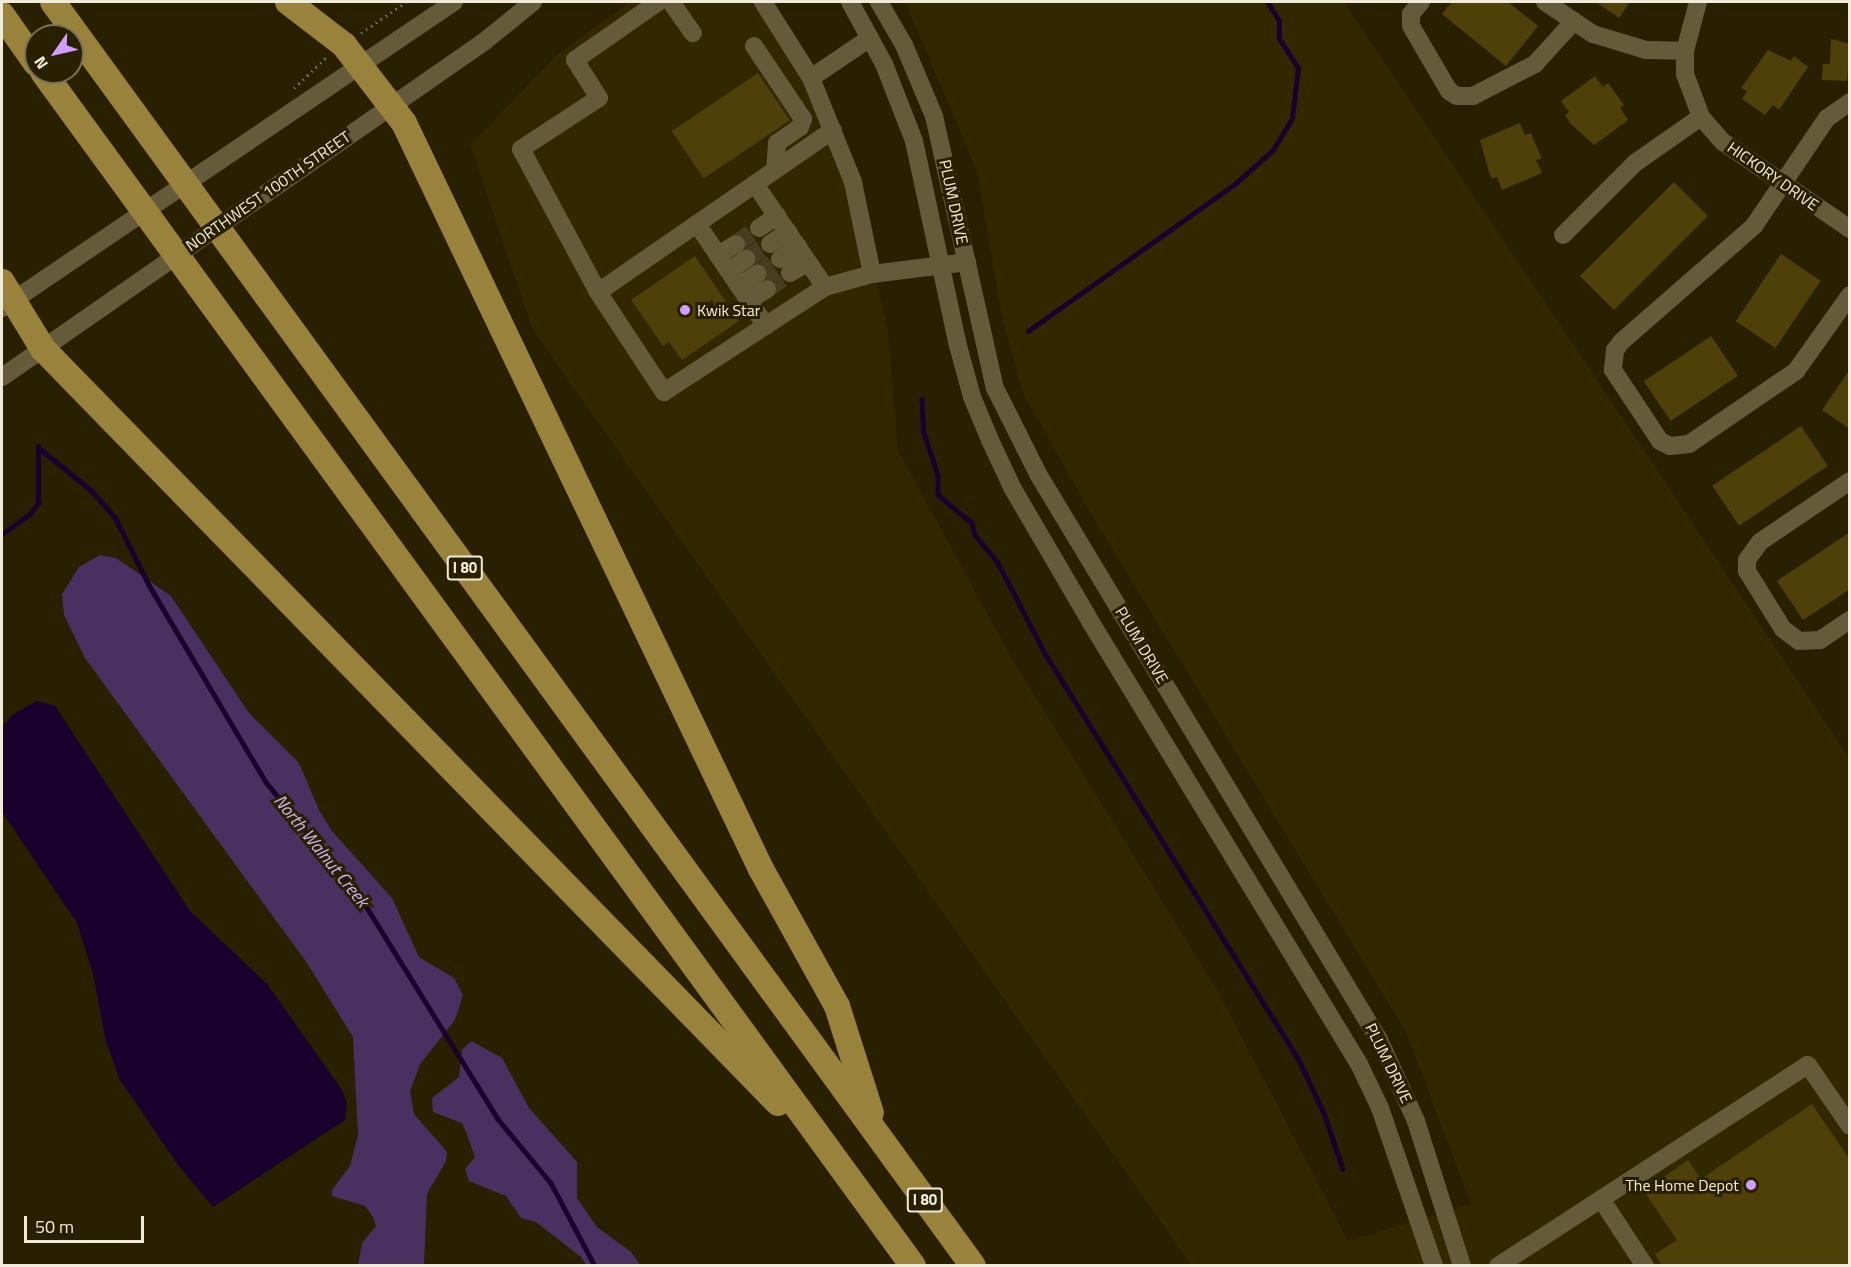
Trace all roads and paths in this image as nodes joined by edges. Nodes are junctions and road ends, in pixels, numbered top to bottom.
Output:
1 (53, 2) edge
2 (288, 2) edge
3 (454, 2) edge
4 (533, 2) edge
5 (658, 2) edge
6 (671, 2) edge
7 (763, 2) edge
8 (850, 2) edge
9 (879, 2) edge
10 (1420, 2) edge
11 (1545, 2) edge
12 (1698, 2) edge
13 (2, 15) edge
14 (1574, 21) junction
15 (693, 33) dead end
16 (870, 38) junction
17 (24, 46) edge
18 (754, 46) dead end
19 (1685, 51) junction
20 (360, 65) junction
21 (811, 78) junction
22 (52, 84) edge
23 (1850, 102) edge
24 (391, 106) junction
25 (1701, 117) junction
26 (833, 130) junction
27 (775, 169) junction
28 (755, 184) junction
29 (1785, 185) junction
30 (777, 216) junction
31 (697, 224) junction
32 (759, 228) tunnel mouth
33 (1850, 229) edge
34 (1563, 235) dead end
35 (736, 243) tunnel mouth
36 (798, 247) junction
37 (718, 255) junction
38 (967, 262) junction
39 (940, 265) junction
40 (872, 274) junction
41 (739, 286) junction
42 (825, 287) junction
43 (598, 292) junction
44 (1850, 295) edge
45 (5, 297) edge
46 (766, 326) junction
47 (44, 349) junction
48 (2, 378) edge
49 (1850, 481) edge
50 (1850, 620) edge
51 (1264, 848) junction
52 (1240, 863) junction
53 (1850, 1126) edge
54 (877, 1134) junction
55 (843, 1170) junction
56 (1601, 1199) junction
57 (1517, 1260) edge
58 (913, 1266) edge
59 (973, 1266) edge
60 (1434, 1266) edge
61 (1462, 1266) edge
62 (1498, 1266) edge
63 (1645, 1266) edge

1 - 54 highway, I 80
2 - 20 highway
3 - 20 street
4 - 24 street, NORTHWEST 100TH STREET
5 - 43 street
6 - 15 street
7 - 21 street
8 - 16 street, PLUM DRIVE
9 - 38 street, PLUM DRIVE
10 - 14 street
11 - 14 street
12 - 19 street
13 - 17 highway
14 - 19 street
16 - 21 street
16 - 39 street, PLUM DRIVE
18 - 27 street
19 - 25 street
20 - 24 highway
20 - 45 street
21 - 26 street
22 - 55 highway
23 - 29 street
24 - 47 street, NORTHWEST 100TH STREET
24 - 54 highway
25 - 29 street, HICKORY DRIVE
25 - 34 street
26 - 27 street
26 - 40 street
27 - 28 street
28 - 30 street
28 - 31 street
29 - 33 street, HICKORY DRIVE
29 - 44 street
30 - 32 street
30 - 36 street
31 - 37 street
31 - 43 street
35 - 37 street
36 - 36 street
36 - 42 street
37 - 41 street
38 - 39 street
38 - 51 street, PLUM DRIVE
39 - 40 street
39 - 52 street, PLUM DRIVE
40 - 42 street
41 - 41 street
41 - 46 street
42 - 46 street
43 - 46 street
45 - 47 highway
47 - 48 street, NORTHWEST 100TH STREET
47 - 55 highway
49 - 50 street
51 - 52 street
51 - 61 street, PLUM DRIVE
52 - 60 street, PLUM DRIVE
53 - 56 street
54 - 59 highway, I 80
55 - 58 highway
56 - 57 street
56 - 63 street
57 - 62 street

